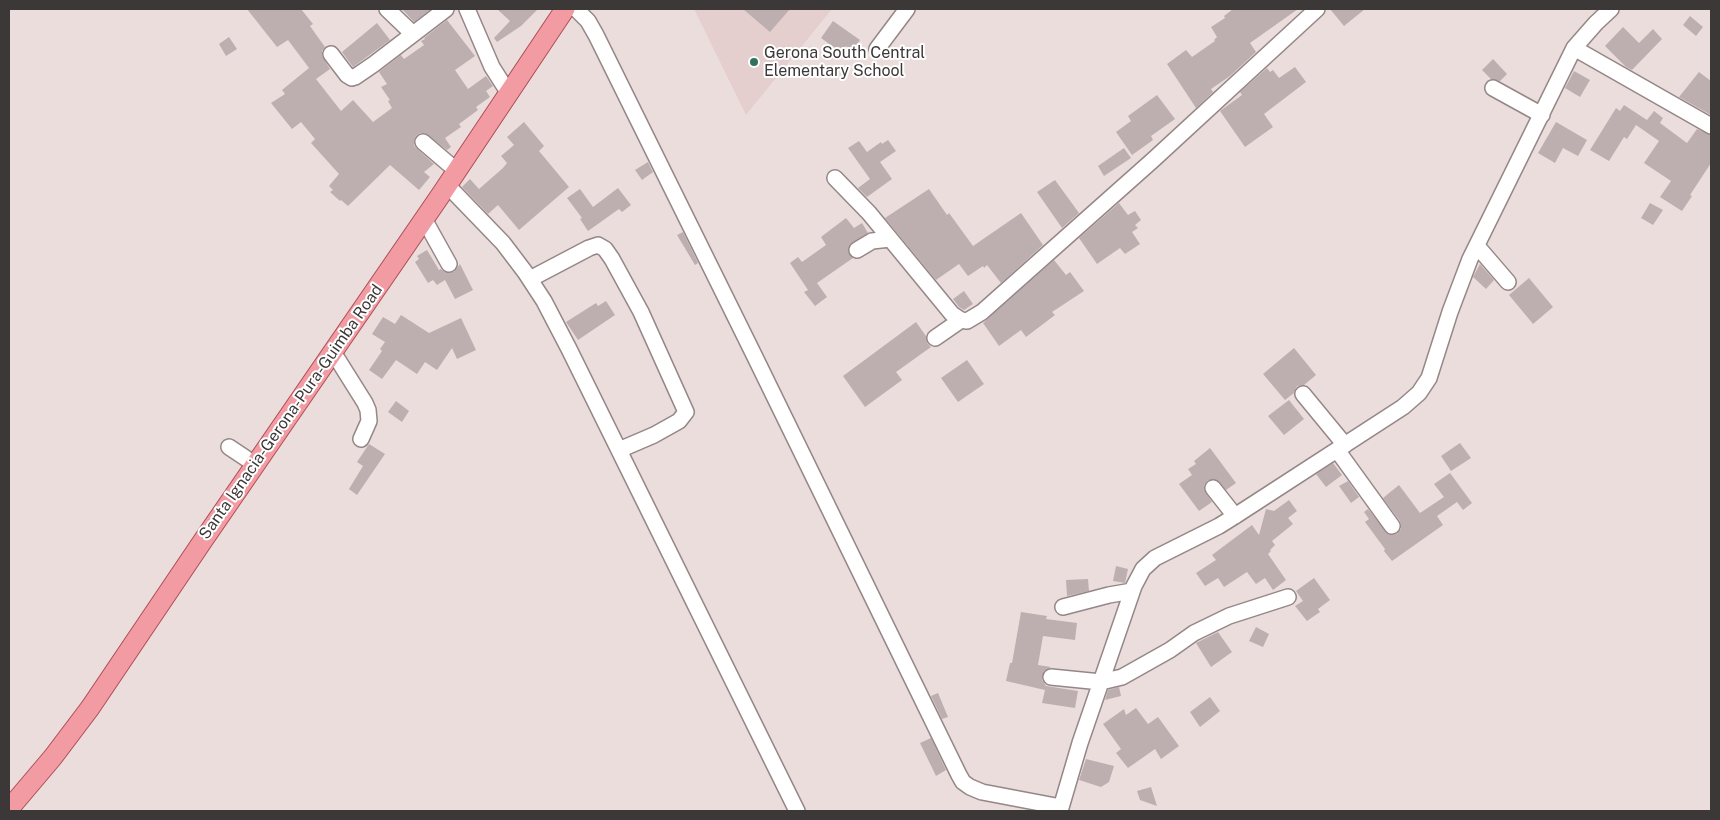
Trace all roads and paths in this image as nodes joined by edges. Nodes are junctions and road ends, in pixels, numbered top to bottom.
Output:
1 (387, 9) edge
2 (446, 9) edge
3 (467, 9) edge
4 (565, 9) edge
5 (576, 9) edge
6 (907, 9) edge
7 (1317, 9) edge
8 (1611, 9) edge
9 (413, 34) junction
10 (1574, 48) junction
11 (877, 49) dead end
12 (331, 54) dead end
13 (1493, 88) dead end
14 (508, 92) junction
15 (1542, 115) junction
16 (1711, 126) edge
17 (423, 142) dead end
18 (452, 178) junction
19 (835, 178) dead end
20 (424, 219) junction
21 (890, 239) junction
22 (1477, 246) junction
23 (857, 250) dead end
24 (449, 264) dead end
25 (530, 280) junction
26 (1508, 282) dead end
27 (961, 320) junction
28 (934, 338) dead end
29 (333, 352) junction
30 (1302, 394) dead end
31 (361, 439) dead end
32 (229, 447) dead end
33 (1341, 448) junction
34 (619, 450) junction
35 (256, 465) junction
36 (1213, 488) dead end
37 (1235, 516) junction
38 (1392, 526) dead end
39 (1132, 591) junction
40 (1288, 597) dead end
41 (1063, 607) dead end
42 (1051, 677) dead end
43 (1101, 682) junction
44 (9, 809) edge
45 (1061, 809) edge
46 (797, 811) edge

1 - 9 street
2 - 9 street
3 - 14 street
4 - 14 main road, Santa Ignacia-Gerona-Pura-Guimba Road
5 - 45 street
6 - 11 street
7 - 27 street
8 - 10 street
9 - 12 street
10 - 15 street
10 - 16 street
13 - 15 street
14 - 18 main road, Santa Ignacia-Gerona-Pura-Guimba Road
15 - 22 street
17 - 18 street
18 - 20 main road, Santa Ignacia-Gerona-Pura-Guimba Road
18 - 25 street
19 - 21 street
20 - 24 street
20 - 29 main road, Santa Ignacia-Gerona-Pura-Guimba Road
21 - 23 street
21 - 27 street
22 - 26 street
22 - 33 street
25 - 34 street
25 - 34 street
27 - 28 street
29 - 31 street
29 - 35 main road, Santa Ignacia-Gerona-Pura-Guimba Road
30 - 33 street
32 - 35 street
33 - 37 street
33 - 38 street
34 - 46 street
35 - 44 main road, Santa Ignacia-Gerona-Pura-Guimba Road
36 - 37 street
37 - 39 street
39 - 41 street
39 - 43 street
40 - 43 street
42 - 43 street
43 - 45 street

